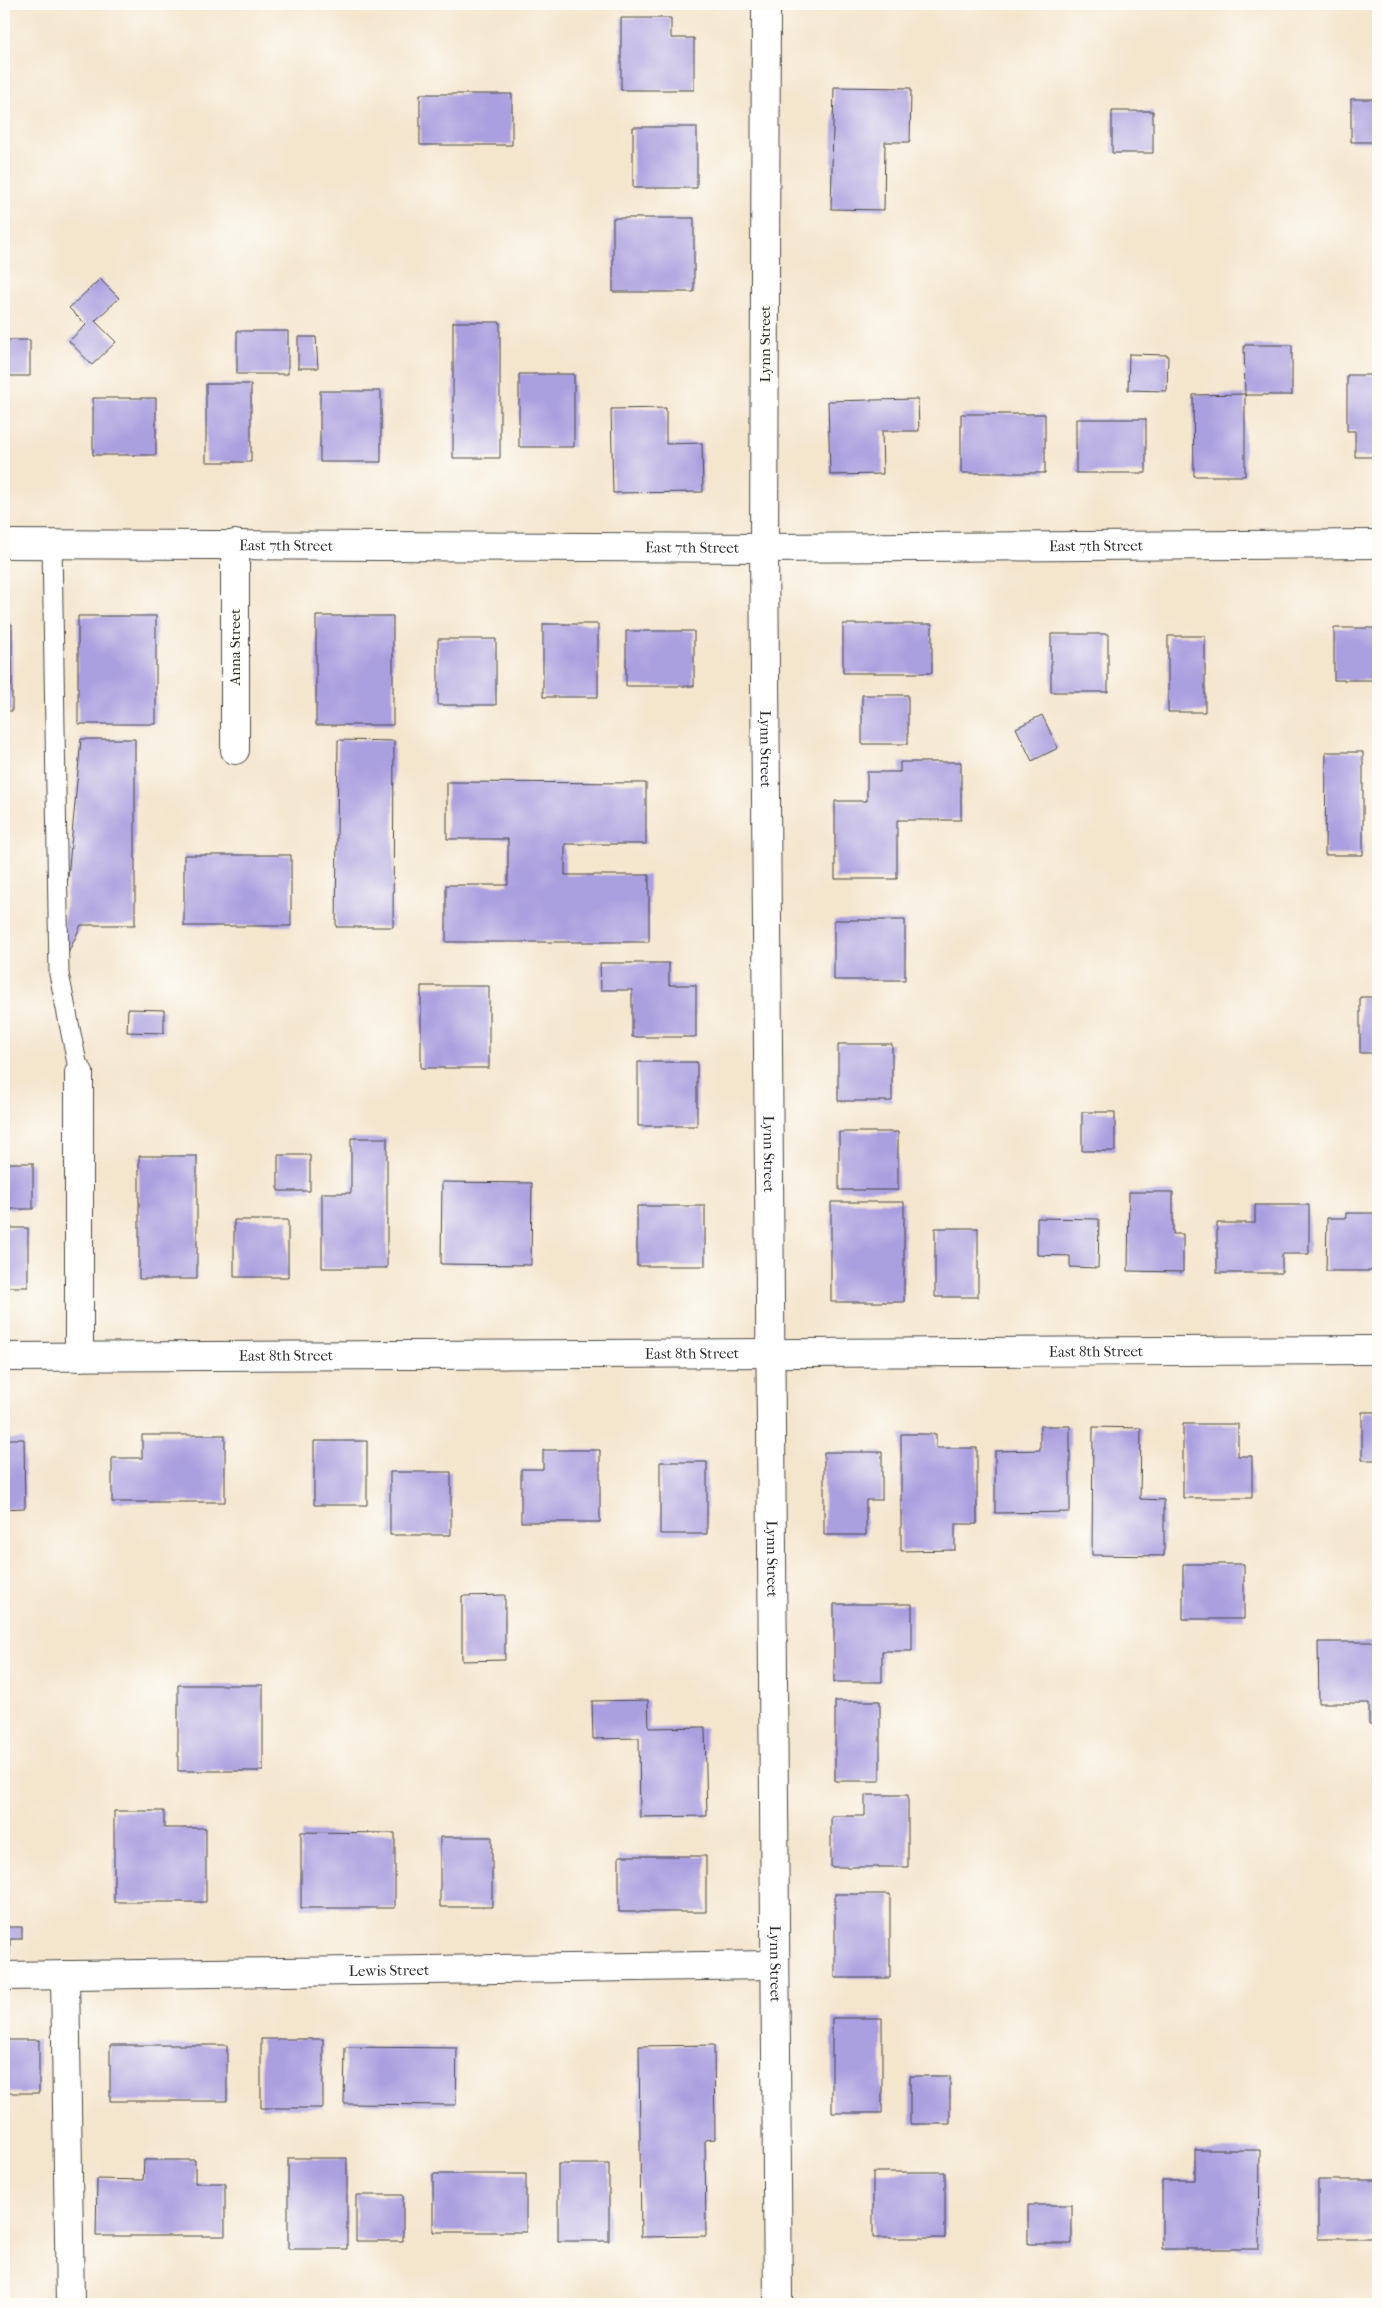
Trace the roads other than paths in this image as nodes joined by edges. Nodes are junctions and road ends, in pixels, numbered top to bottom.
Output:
1 (766, 4) edge
2 (4, 544) edge
3 (52, 544) junction
4 (234, 544) junction
5 (1378, 544) edge
6 (764, 548) junction
7 (235, 750) dead end
8 (79, 1073) joint
9 (1378, 1350) edge
10 (771, 1353) junction
11 (4, 1357) edge
12 (79, 1357) junction
13 (774, 1965) junction
14 (65, 1975) junction
15 (4, 1976) edge
16 (70, 2304) edge
17 (778, 2304) edge

1 - 6 street, Lynn Street
2 - 3 street, East 7th Street
3 - 4 street, East 7th Street
3 - 8 lane
4 - 6 street, East 7th Street
4 - 7 street, Anna Street
5 - 6 street, East 7th Street
6 - 10 street, Lynn Street
8 - 12 street
9 - 10 street, East 8th Street
10 - 12 street, East 8th Street
10 - 13 street, Lynn Street
11 - 12 street, East 8th Street
13 - 14 street, Lewis Street
13 - 17 street, Lynn Street
14 - 15 street, Lewis Street
14 - 16 street

